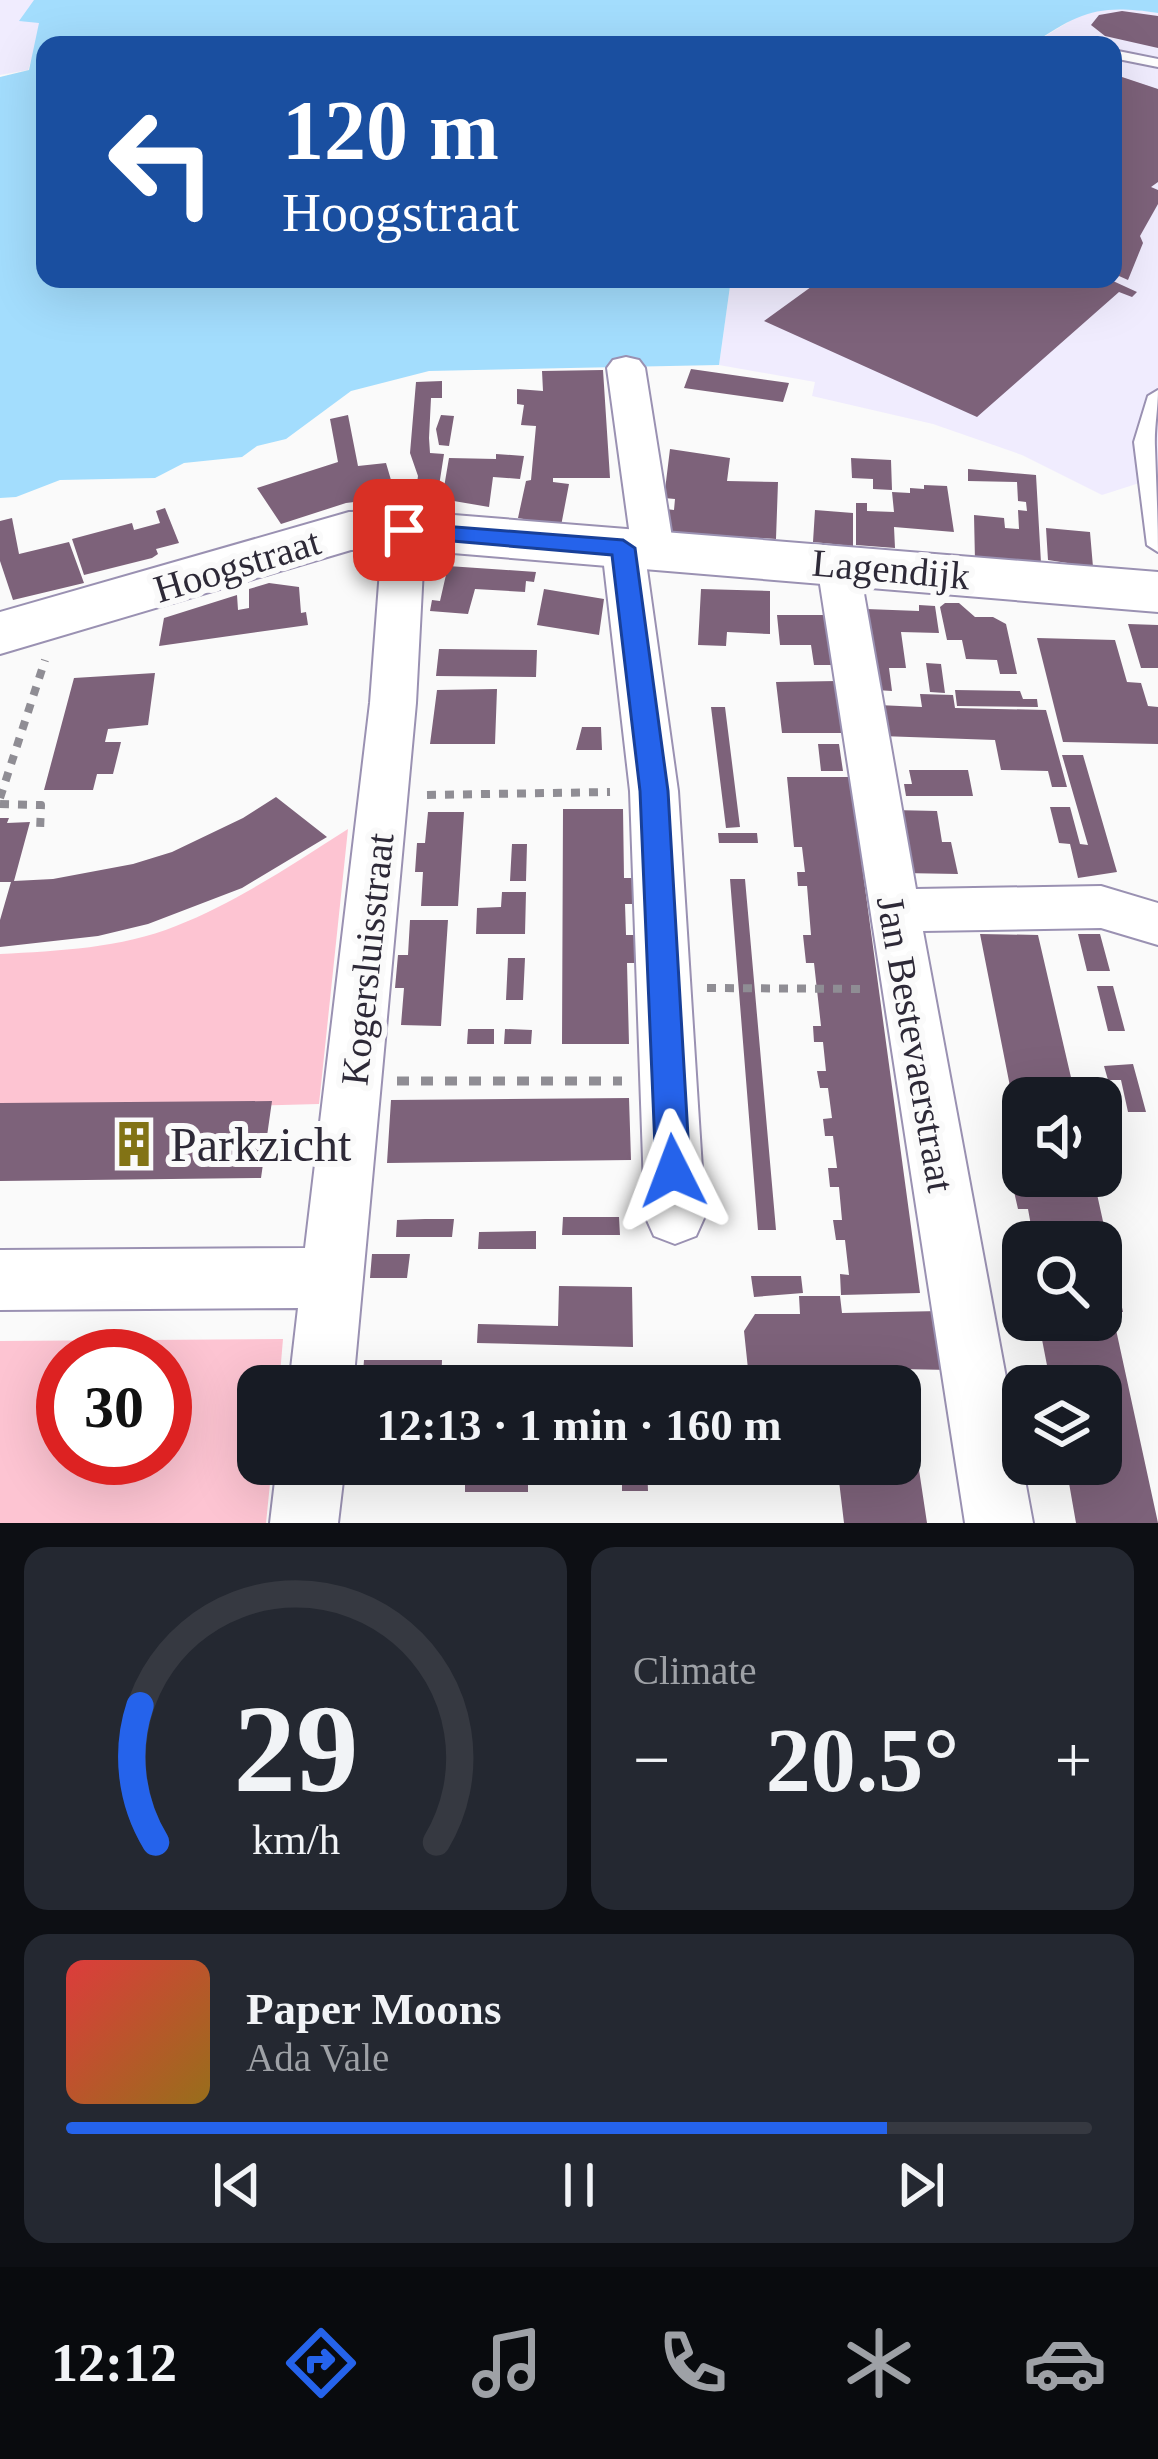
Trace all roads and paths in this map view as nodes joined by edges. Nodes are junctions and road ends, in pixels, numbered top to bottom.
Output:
1 (1122, 57) edge
2 (1158, 63) edge
3 (626, 368) dead end
4 (1158, 396) edge
5 (404, 530) junction
6 (1158, 545) edge
7 (638, 549) junction
8 (838, 565) junction
9 (1158, 592) edge
10 (21, 628) edge
11 (654, 791) junction
12 (384, 796) junction
13 (0, 801) edge
14 (40, 832) dead end
15 (893, 910) junction
16 (1158, 924) edge
17 (664, 988) junction
18 (906, 990) junction
19 (354, 1080) junction
20 (668, 1080) junction
21 (675, 1216) dead end
22 (333, 1278) junction
23 (0, 1280) edge
24 (323, 1365) edge
25 (309, 1485) edge
26 (304, 1523) edge
27 (999, 1523) edge

1 - 2 lane
3 - 7 street
4 - 6 lane
5 - 7 street, Hoogstraat
5 - 10 street, Hoogstraat
5 - 12 street, Kogersluisstraat
7 - 8 street, Lagendijk
7 - 11 street
8 - 9 street, Lagendijk
8 - 15 street, Jan Bestevaerstraat
10 - 13 path
11 - 12 path
11 - 17 street
12 - 19 street, Kogersluisstraat
13 - 14 path
15 - 16 street
15 - 18 street, Jan Bestevaerstraat
17 - 18 path
17 - 20 street
18 - 27 street, Jan Bestevaerstraat
19 - 20 path
19 - 22 street, Kogersluisstraat
20 - 21 street
22 - 23 street
22 - 24 street, Kogersluisstraat
25 - 26 street

